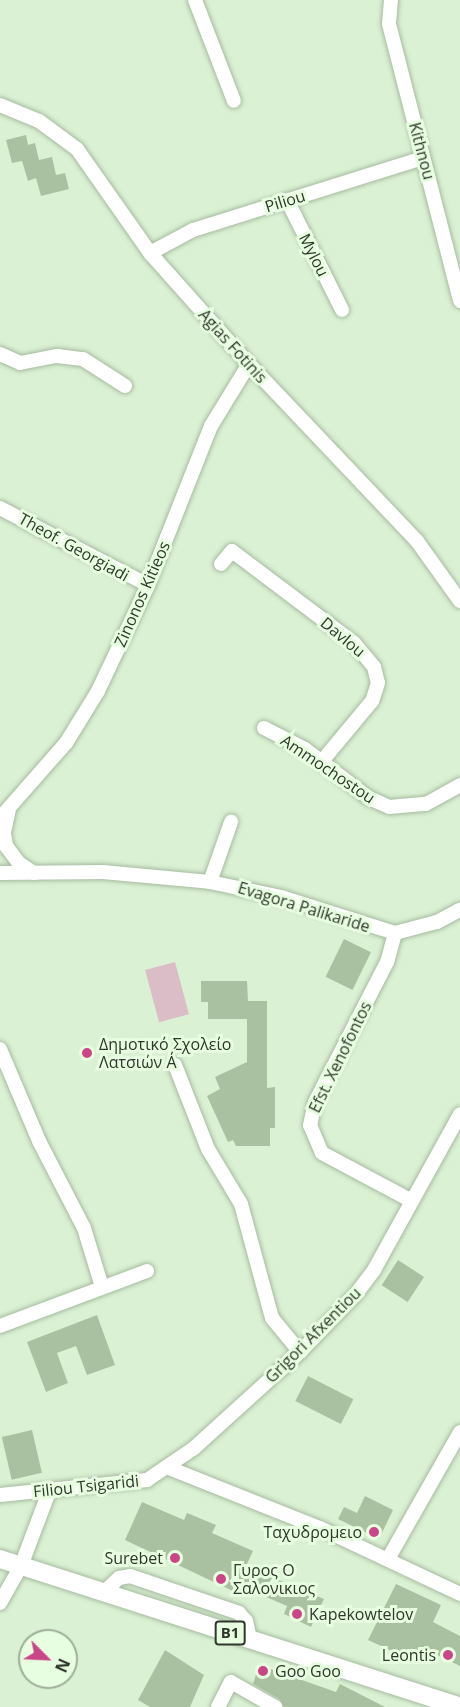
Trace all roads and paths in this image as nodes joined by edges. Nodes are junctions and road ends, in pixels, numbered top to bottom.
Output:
1 (195, 0) edge
2 (391, 0) edge
3 (234, 101) dead end
4 (0, 105) edge
5 (423, 158) junction
6 (286, 200) junction
7 (454, 251) edge
8 (150, 254) junction
9 (460, 301) edge
10 (342, 310) dead end
11 (0, 354) edge
12 (249, 364) junction
13 (125, 386) dead end
14 (0, 508) edge
15 (221, 564) dead end
16 (148, 585) junction
17 (460, 601) edge
18 (264, 728) dead end
19 (322, 761) junction
20 (460, 785) edge
21 (4, 813) edge
22 (231, 822) dead end
23 (0, 873) edge
24 (34, 873) junction
25 (210, 882) junction
26 (460, 910) edge
27 (395, 933) junction
28 (0, 1049) edge
29 (175, 1065) dead end
30 (460, 1114) edge
31 (412, 1201) junction
32 (147, 1271) dead end
33 (102, 1287) junction
34 (0, 1326) edge
35 (300, 1352) junction
36 (460, 1432) edge
37 (169, 1468) junction
38 (49, 1492) junction
39 (0, 1495) edge
40 (0, 1559) edge
41 (388, 1559) junction
42 (21, 1566) junction
43 (460, 1594) edge
44 (0, 1603) edge
45 (218, 1707) edge
46 (274, 1707) edge
47 (460, 1707) edge

1 - 3 street
2 - 5 street, Kithnou
4 - 8 street, Agias Fotinis
5 - 6 street, Piliou
5 - 7 street, Kithnou
6 - 8 street, Piliou
6 - 10 street, Mylou
7 - 9 street, Kithnou
8 - 12 street, Agias Fotinis
11 - 13 street
12 - 16 street, Zinonos Kitieos
12 - 17 street, Agias Fotinis
14 - 16 street, Theof. Georgiadi
15 - 19 street, Davlou
16 - 21 street, Zinonos Kitieos
18 - 19 street, Ammochostou
19 - 20 street, Ammochostou
21 - 24 street, Zinonos Kitieos
22 - 25 street
23 - 24 street, Evagora Palikaride
24 - 25 street, Evagora Palikaride
25 - 27 street, Evagora Palikaride
26 - 27 street
27 - 31 street, Efst. Xenofontos
28 - 33 street
29 - 35 street
30 - 31 street, Grigori Afxentiou
31 - 35 street, Grigori Afxentiou
32 - 33 street
33 - 34 street
35 - 37 street, Grigori Afxentiou
36 - 41 street
37 - 38 street, Filiou Tsigaridi
37 - 41 street
38 - 39 street, Filiou Tsigaridi
38 - 42 street
40 - 42 main road, B1
41 - 43 street
42 - 44 street
42 - 47 main road, B1
45 - 46 street

